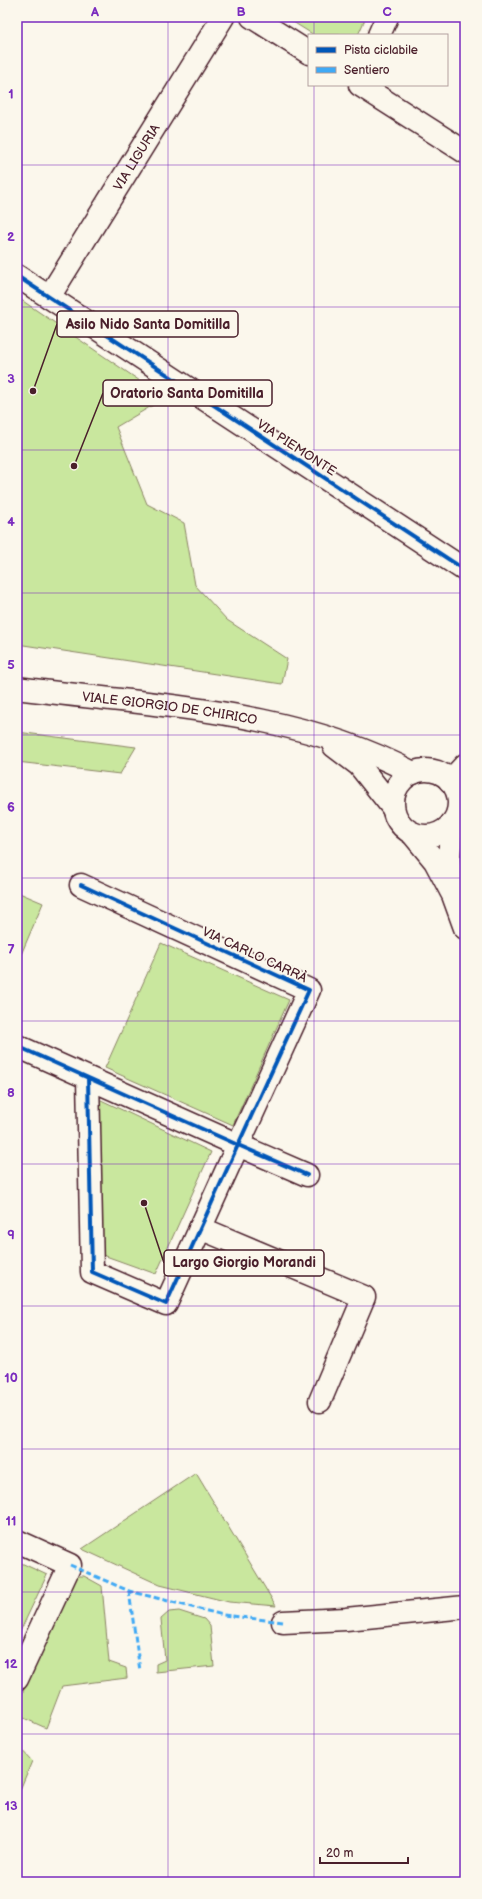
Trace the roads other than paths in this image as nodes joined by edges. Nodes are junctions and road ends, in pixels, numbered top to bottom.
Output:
1 (223, 17) edge
2 (252, 17) edge
3 (387, 17) edge
4 (379, 34) edge
5 (308, 52) edge
6 (362, 86) edge
7 (465, 152) edge
8 (17, 276) edge
9 (48, 297) junction
10 (465, 570) edge
11 (17, 688) edge
12 (321, 735) junction
13 (465, 765) edge
14 (413, 772) junction
15 (450, 781) junction
16 (393, 808) junction
17 (452, 823) junction
18 (412, 833) junction
19 (81, 885) dead end
20 (453, 895) junction
21 (465, 928) edge
22 (17, 1046) edge
23 (88, 1078) junction
24 (238, 1145) junction
25 (306, 1175) dead end
26 (200, 1228) junction
27 (320, 1401) dead end
28 (17, 1541) edge
29 (465, 1607) edge
30 (405, 1612) junction
31 (283, 1622) dead end
32 (465, 1622) edge
33 (17, 1679) edge

1 - 9 street, VIA LIGURIA
2 - 5 street
3 - 4 street
6 - 7 street
8 - 9 street, VIA PIEMONTE
9 - 10 street, VIA PIEMONTE
11 - 12 street, VIALE GIORGIO DE CHIRICO
12 - 14 street, VIALE GIORGIO DE CHIRICO
12 - 16 street, VIALE GIORGIO DE CHIRICO
13 - 15 street
14 - 15 street
14 - 16 street
15 - 17 street
16 - 18 street
17 - 18 street
17 - 20 street
18 - 20 street
19 - 24 street, VIA CARLO CARRÀ
20 - 21 street
22 - 23 street
23 - 24 street
23 - 26 street
24 - 25 street
24 - 26 street
26 - 27 street
28 - 33 street
29 - 30 street
30 - 31 street
30 - 32 street

